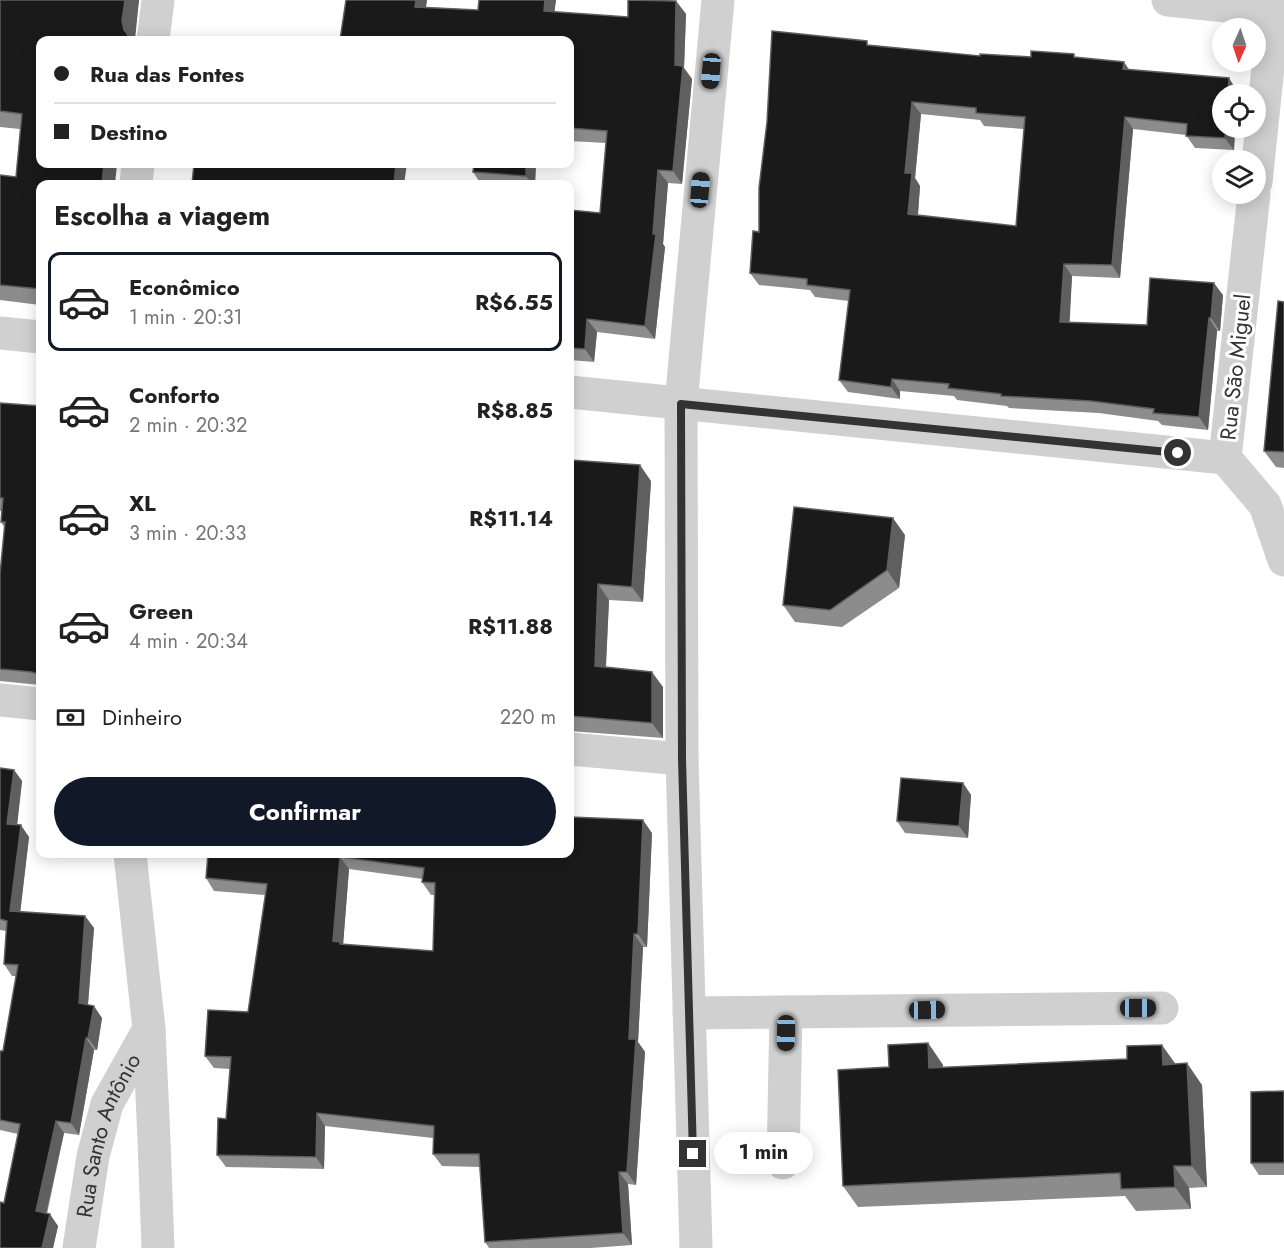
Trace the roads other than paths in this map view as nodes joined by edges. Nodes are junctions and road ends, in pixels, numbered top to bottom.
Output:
1 (158, 0) edge
2 (718, 0) edge
3 (1168, 0) edge
4 (1275, 6) edge
5 (154, 36) edge
6 (1259, 150) edge
7 (1253, 204) edge
8 (0, 333) edge
9 (36, 337) edge
10 (574, 392) edge
11 (681, 404) junction
12 (1226, 458) junction
13 (1284, 560) edge
14 (0, 700) edge
15 (36, 704) edge
16 (574, 749) edge
17 (682, 759) junction
18 (130, 858) edge
19 (1162, 1008) dead end
20 (786, 1012) junction
21 (689, 1013) junction
22 (148, 1029) junction
23 (783, 1163) dead end
24 (79, 1248) edge
25 (158, 1248) edge
26 (696, 1248) edge

1 - 5 street
2 - 11 street
3 - 4 street
4 - 6 street
7 - 12 street, Rua São Miguel
8 - 9 street
10 - 11 street
11 - 12 street
11 - 17 street
12 - 13 street, Rua São Miguel
14 - 15 street
16 - 17 street
17 - 21 street
18 - 22 street, Rua Santo Antônio
19 - 20 street
20 - 21 street
20 - 23 street
21 - 26 street
22 - 24 street, Rua Santo Antônio
22 - 25 street, Rua Santo Antônio

